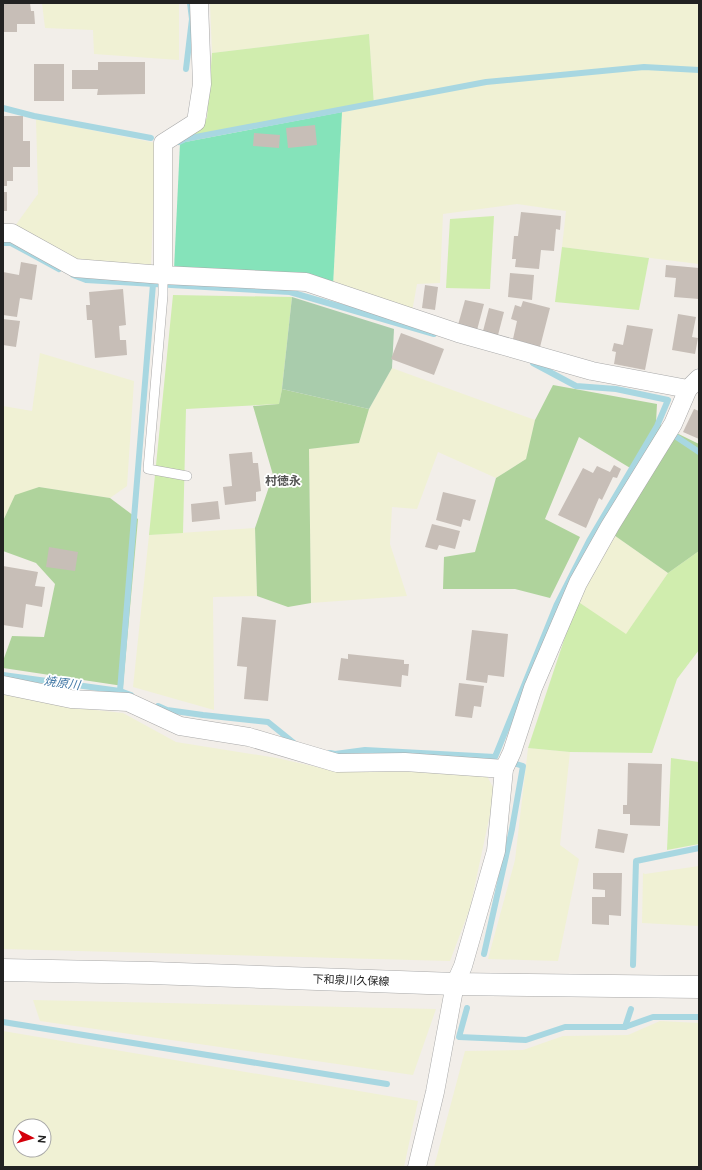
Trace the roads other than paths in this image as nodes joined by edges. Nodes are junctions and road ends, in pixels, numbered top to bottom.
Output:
1 (199, 3) edge
2 (3, 233) edge
3 (163, 275) junction
4 (693, 384) edge
5 (187, 476) dead end
6 (3, 685) edge
7 (504, 769) junction
8 (3, 970) edge
9 (455, 984) junction
10 (699, 987) edge
11 (417, 1167) edge

1 - 3 street
2 - 3 street
3 - 4 street
3 - 5 lane
4 - 7 street
6 - 7 street
7 - 9 street
8 - 9 street, 下和泉川久保線
9 - 10 street, 下和泉川久保線
9 - 11 street

